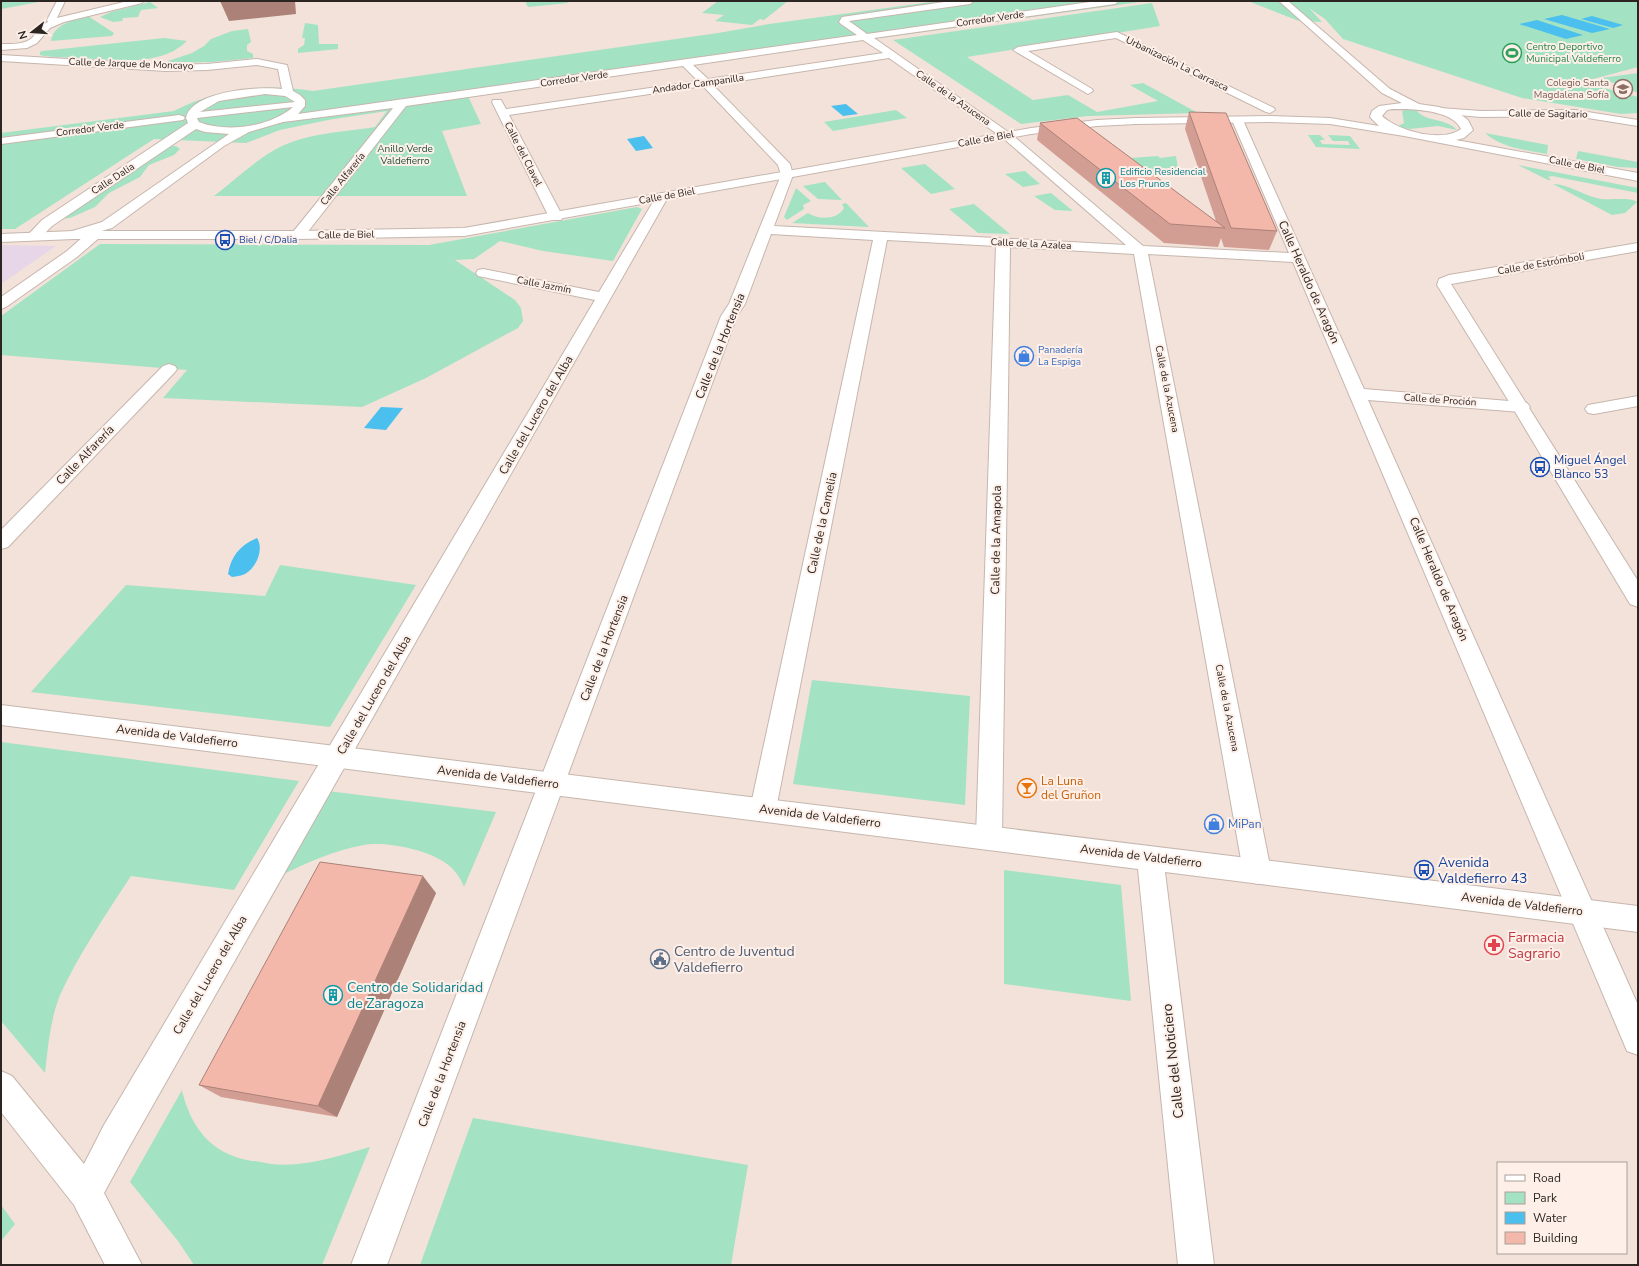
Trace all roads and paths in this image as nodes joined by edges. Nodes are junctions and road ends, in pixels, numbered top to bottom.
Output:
1 (60, 1) edge
2 (139, 1) edge
3 (1116, 1) edge
4 (1283, 1) edge
5 (973, 5) edge
6 (53, 23) junction
7 (850, 26) junction
8 (836, 28) dead end
9 (41, 33) junction
10 (865, 37) junction
11 (12, 46) junction
12 (1, 47) edge
13 (23, 49) junction
14 (892, 55) junction
15 (1, 57) edge
16 (42, 60) junction
17 (686, 63) junction
18 (283, 75) junction
19 (706, 83) junction
20 (1088, 90) dead end
21 (491, 91) junction
22 (1386, 91) junction
23 (245, 93) junction
24 (290, 99) junction
25 (403, 103) junction
26 (1386, 107) junction
27 (1424, 107) junction
28 (1270, 110) dead end
29 (1440, 111) junction
30 (503, 113) junction
31 (1376, 113) junction
32 (1481, 114) junction
33 (179, 118) dead end
34 (283, 118) junction
35 (198, 120) junction
36 (1238, 120) junction
37 (1330, 121) junction
38 (1638, 123) edge
39 (1466, 126) junction
40 (248, 128) junction
41 (1403, 133) junction
42 (1007, 136) junction
43 (1422, 137) junction
44 (1, 141) edge
45 (1516, 154) junction
46 (787, 174) junction
47 (1638, 177) edge
48 (662, 197) junction
49 (556, 217) junction
50 (107, 225) junction
51 (766, 230) junction
52 (74, 235) junction
53 (94, 235) junction
54 (118, 235) junction
55 (298, 235) junction
56 (33, 236) junction
57 (881, 236) junction
58 (1, 238) edge
59 (1003, 243) junction
60 (1638, 247) edge
61 (1140, 250) junction
62 (1298, 258) junction
63 (483, 273) dead end
64 (604, 297) junction
65 (1, 304) edge
66 (169, 369) dead end
67 (1358, 394) junction
68 (1638, 401) edge
69 (1521, 407) junction
70 (1594, 408) dead end
71 (1, 542) edge
72 (1638, 599) edge
73 (1, 715) edge
74 (338, 756) junction
75 (553, 785) junction
76 (763, 809) junction
77 (989, 837) junction
78 (1150, 858) junction
79 (1258, 871) junction
80 (1583, 912) junction
81 (1638, 919) edge
82 (1638, 1040) edge
83 (1, 1087) edge
84 (86, 1193) junction
85 (124, 1265) edge
86 (369, 1265) edge
87 (1196, 1265) edge

1 - 6 street
2 - 6 street
3 - 10 street, Corredor Verde
4 - 22 street
5 - 7 street, Corredor Verde
6 - 9 street
7 - 8 street, Corredor Verde
7 - 10 street
9 - 11 street
9 - 13 street
10 - 14 street, Calle de la Azucena
10 - 17 street, Corredor Verde
11 - 12 street
11 - 13 street
13 - 15 street
13 - 16 street, Calle de Jarque de Moncayo
14 - 19 street, Andador Campanilla
14 - 42 street, Calle de la Azucena
15 - 16 street, Calle de Jarque de Moncayo
16 - 18 street, Calle de Jarque de Moncayo
17 - 19 street
17 - 21 street, Corredor Verde
18 - 23 street
18 - 24 street
19 - 30 street, Andador Campanilla
19 - 46 street
20 - 28 street, Urbanización La Carrasca
21 - 25 street, Corredor Verde
21 - 30 street, Calle del Clavel
22 - 26 street
22 - 27 street
23 - 24 street
23 - 35 street
24 - 34 street, Corredor Verde
24 - 35 street
25 - 34 street, Corredor Verde
25 - 55 street, Calle Alfarería
26 - 27 street
26 - 31 street
27 - 29 street
29 - 32 street, Calle de Sagitario
29 - 39 street, Calle de Biel
30 - 49 street, Calle del Clavel
31 - 37 street, Calle de Biel
31 - 41 street
32 - 38 street, Calle de Sagitario
32 - 39 street, Calle de Sagitario
33 - 44 street, Corredor Verde
34 - 40 street, Corredor Verde
35 - 40 street, Corredor Verde
35 - 56 street, Calle Dalia
36 - 37 street, Calle de Biel
36 - 42 street, Calle de Biel
36 - 62 street, Calle Heraldo de Aragón
37 - 41 street, Calle de Biel
39 - 43 street, Calle de Sagitario
39 - 45 street, Calle de Biel
40 - 50 street
41 - 43 street
42 - 46 street, Calle de Biel
42 - 61 street, Calle de la Azucena
43 - 45 street, Calle de Biel
45 - 47 street, Calle de Biel
46 - 48 street, Calle de Biel
46 - 51 street, Calle de la Hortensia
48 - 49 street, Calle de Biel
48 - 64 street, Calle del Lucero del Alba
49 - 55 street, Calle de Biel
50 - 52 street
50 - 54 street
51 - 57 street, Calle de la Azalea
51 - 75 street, Calle de la Hortensia
52 - 53 street, Calle de Biel
52 - 56 street, Calle de Biel
53 - 54 street, Calle de Biel
53 - 65 street
54 - 55 street, Calle de Biel
56 - 58 street, Calle de Biel
57 - 59 street, Calle de la Azalea
57 - 76 street, Calle de la Camelia
59 - 61 street, Calle de la Azalea
59 - 77 street, Calle de la Amapola
60 - 69 street, Calle de Estrómboli
61 - 62 street, Calle de la Azalea
61 - 79 street, Calle de la Azucena
62 - 67 street, Calle Heraldo de Aragón
63 - 64 street, Calle Jazmín
64 - 74 street, Calle del Lucero del Alba
66 - 71 street, Calle Alfarería
67 - 69 street, Calle de Proción
67 - 80 street, Calle Heraldo de Aragón
68 - 70 street
69 - 72 street
73 - 74 street, Avenida de Valdefierro
74 - 75 street, Avenida de Valdefierro
74 - 84 street, Calle del Lucero del Alba
75 - 76 street, Avenida de Valdefierro
75 - 86 street, Calle de la Hortensia
76 - 77 street, Avenida de Valdefierro
77 - 78 street, Avenida de Valdefierro
78 - 79 street, Avenida de Valdefierro
78 - 87 street, Calle del Noticiero
79 - 80 street, Avenida de Valdefierro
80 - 81 street, Avenida de Valdefierro
80 - 82 street, Calle Heraldo de Aragón
83 - 84 street
84 - 85 street

